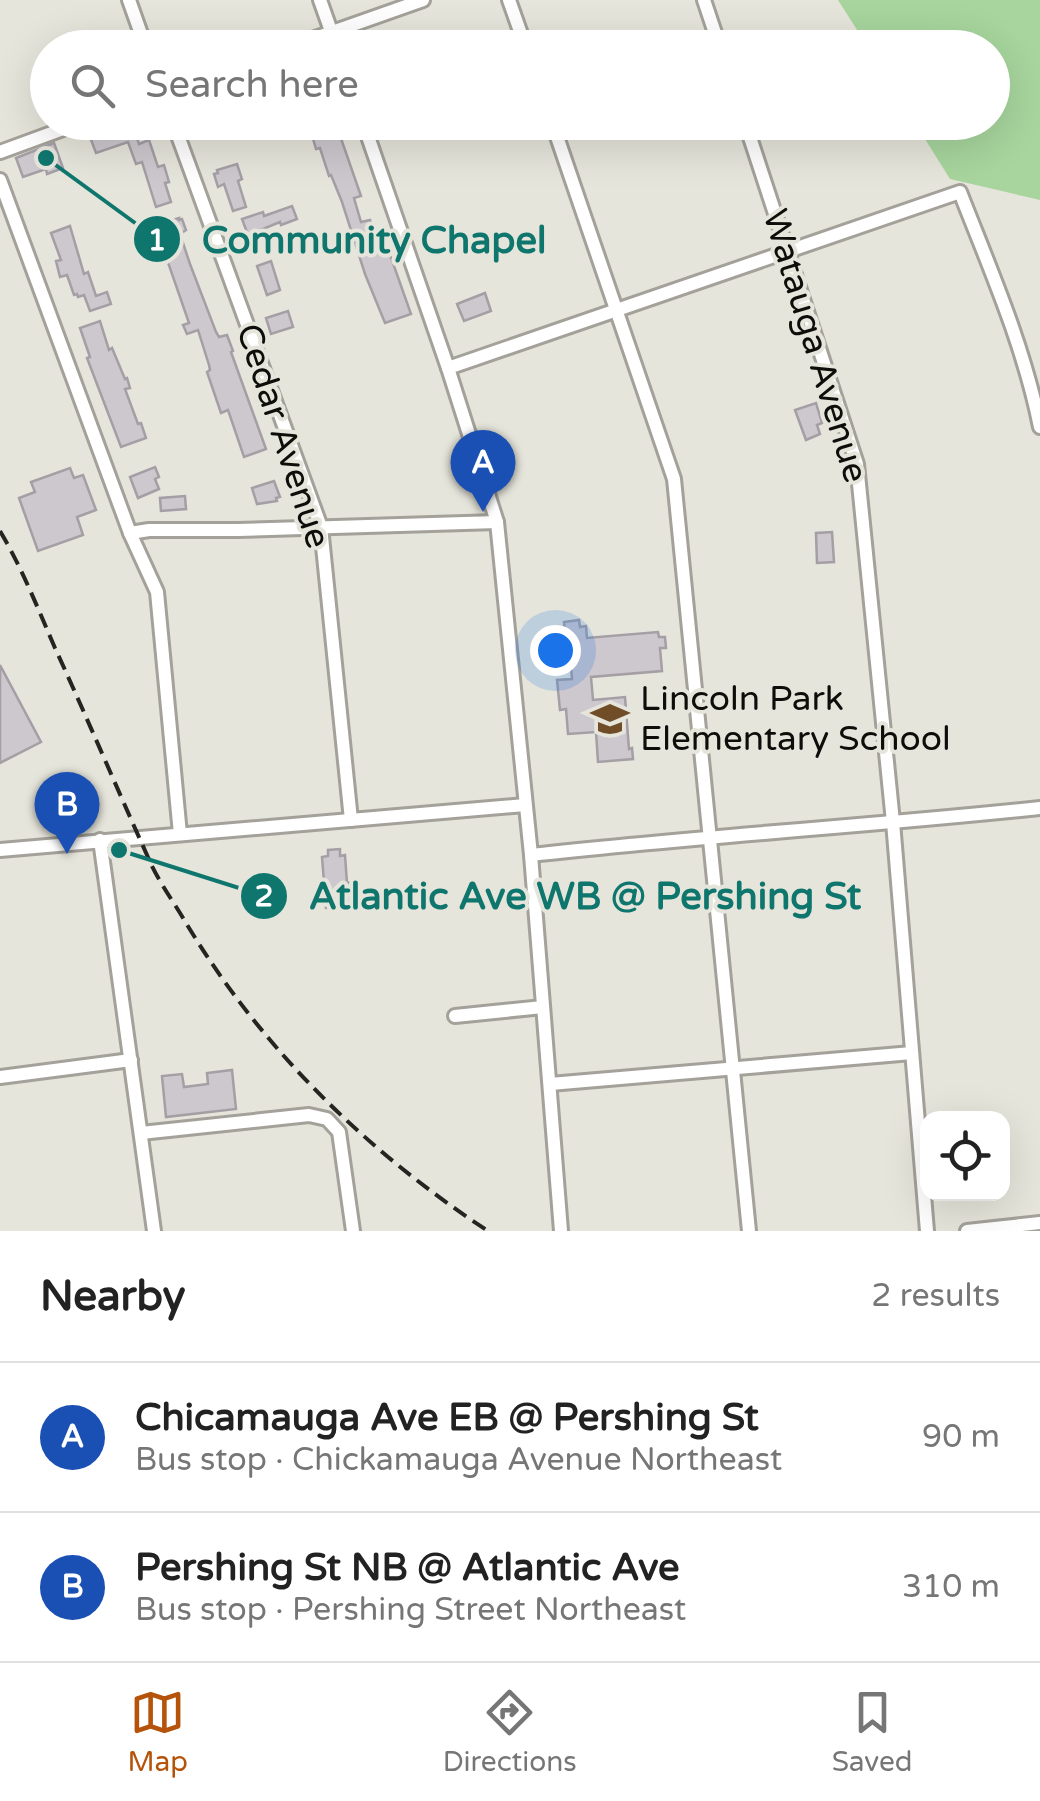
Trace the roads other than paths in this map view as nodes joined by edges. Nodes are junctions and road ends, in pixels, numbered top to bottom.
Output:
1 (128, 0) edge
2 (320, 0) edge
3 (424, 0) edge
4 (509, 0) edge
5 (704, 0) edge
6 (139, 30) edge
7 (331, 30) edge
8 (334, 30) edge
9 (520, 30) edge
10 (714, 30) edge
11 (33, 140) edge
12 (180, 140) edge
13 (369, 140) edge
14 (558, 140) edge
15 (751, 140) edge
16 (0, 152) edge
17 (0, 180) edge
18 (788, 252) junction
19 (617, 309) junction
20 (448, 368) junction
21 (1040, 427) edge
22 (497, 522) junction
23 (320, 528) junction
24 (130, 532) junction
25 (526, 804) junction
26 (1040, 808) edge
27 (350, 820) junction
28 (893, 822) junction
29 (180, 834) junction
30 (710, 838) junction
31 (100, 840) junction
32 (0, 850) edge
33 (531, 855) junction
34 (544, 1007) junction
35 (455, 1016) dead end
36 (912, 1054) junction
37 (131, 1060) junction
38 (733, 1069) junction
39 (0, 1077) edge
40 (550, 1084) junction
41 (141, 1133) junction
42 (1040, 1222) edge
43 (154, 1231) edge
44 (353, 1231) edge
45 (561, 1231) edge
46 (750, 1231) edge
47 (928, 1231) edge
48 (968, 1231) edge

1 - 6 street
2 - 7 street
3 - 8 street
4 - 9 street
5 - 10 street
11 - 16 street
12 - 23 street, Cedar Avenue
13 - 20 street
14 - 19 street
15 - 18 street, Watauga Avenue
17 - 24 street
18 - 19 street
18 - 21 street
18 - 28 street, Watauga Avenue
19 - 20 street
19 - 30 street
20 - 22 street
22 - 23 street
22 - 25 street
23 - 24 street
23 - 27 street, Cedar Avenue
24 - 29 street
25 - 27 street
25 - 33 street
26 - 28 street
27 - 29 street
28 - 30 street
28 - 36 street, Watauga Avenue
29 - 31 street
30 - 33 street
30 - 38 street
31 - 32 street
31 - 37 street
33 - 34 street
34 - 35 street
34 - 40 street
36 - 38 street
36 - 47 street, Watauga Avenue
37 - 39 street
37 - 41 street
38 - 40 street
38 - 46 street
40 - 45 street
41 - 43 street
41 - 44 street
42 - 48 street

